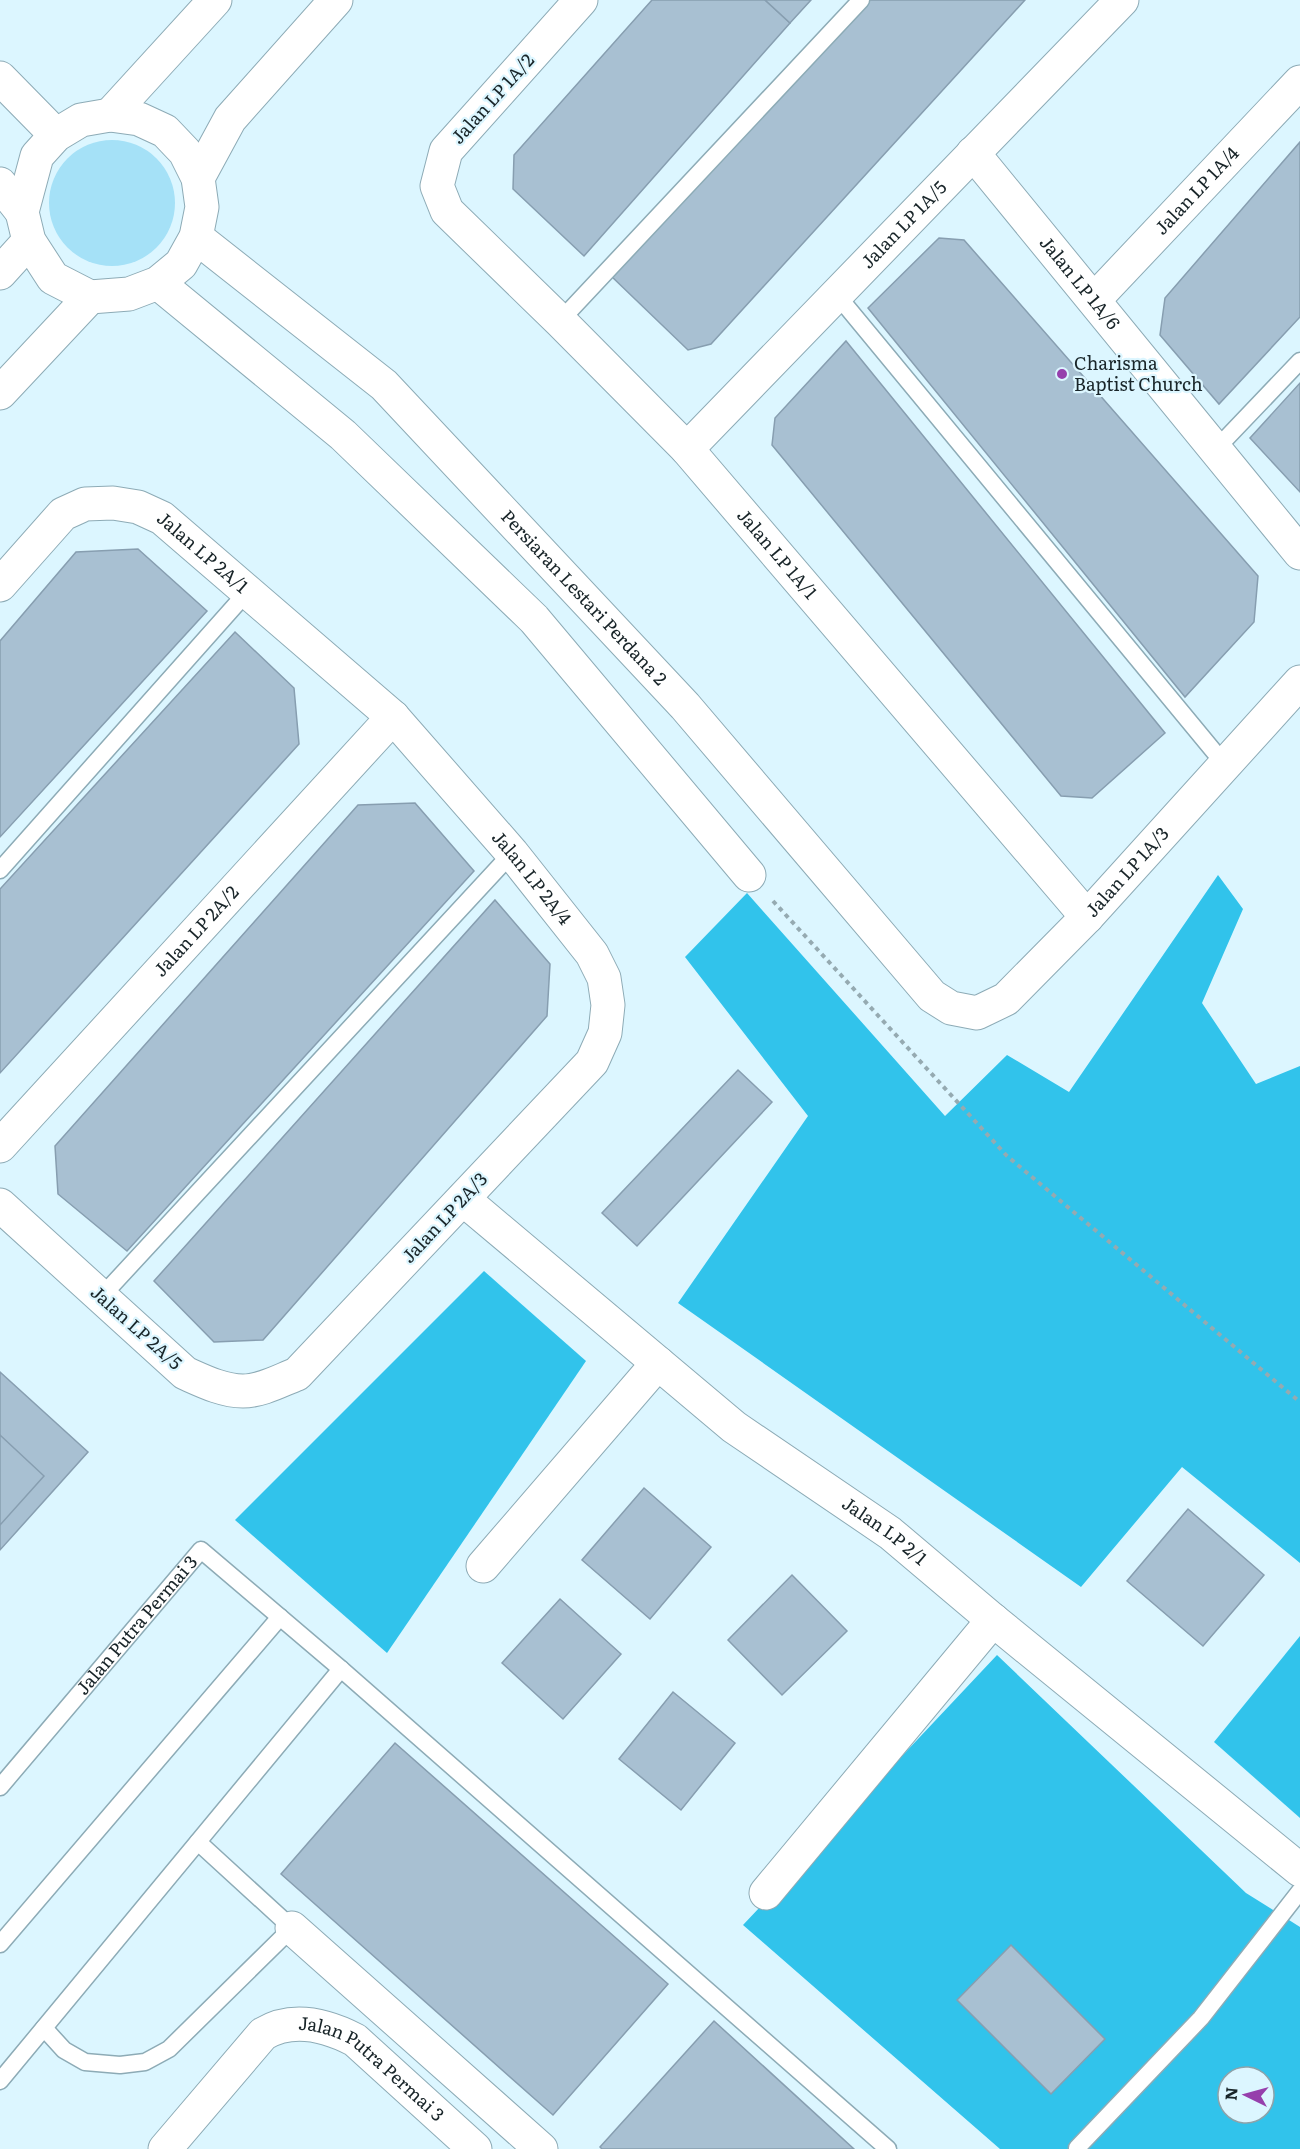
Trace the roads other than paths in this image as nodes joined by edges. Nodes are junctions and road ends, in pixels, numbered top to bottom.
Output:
1 (215, 0) edge
2 (336, 0) edge
3 (581, 0) edge
4 (861, 0) edge
5 (1110, 4) edge
6 (0, 78) edge
7 (1300, 82) edge
8 (110, 115) junction
9 (56, 135) junction
10 (973, 153) junction
11 (198, 178) junction
12 (0, 184) edge
13 (447, 211) joint
14 (26, 227) junction
15 (196, 237) junction
16 (0, 273) edge
17 (158, 283) junction
18 (837, 295) junction
19 (90, 297) junction
20 (1094, 300) junction
21 (560, 321) junction
22 (1300, 361) edge
23 (0, 393) edge
24 (687, 449) junction
25 (1216, 449) junction
26 (1300, 553) edge
27 (0, 585) edge
28 (248, 591) junction
29 (1300, 682) edge
30 (393, 717) junction
31 (1226, 766) junction
32 (512, 853) junction
33 (0, 870) edge
34 (749, 875) road end
35 (1087, 917) junction
36 (932, 996) joint
37 (592, 1062) joint
38 (0, 1146) edge
39 (463, 1199) junction
40 (0, 1204) edge
41 (101, 1297) junction
42 (658, 1363) junction
43 (297, 1374) joint
44 (483, 1566) dead end
45 (280, 1617) junction
46 (993, 1620) junction
47 (340, 1669) junction
48 (0, 1787) edge
49 (198, 1842) junction
50 (1300, 1870) edge
51 (1300, 1891) edge
52 (766, 1893) dead end
53 (292, 1928) junction
54 (0, 1944) edge
55 (44, 2028) junction
56 (0, 2081) edge
57 (170, 2147) edge
58 (1077, 2148) edge
59 (475, 2149) edge
60 (541, 2149) edge
61 (888, 2149) edge

1 - 8 street
2 - 11 street
3 - 13 street, Jalan LP 1A/2
4 - 21 lane
5 - 10 street, Jalan LP 1A/5
6 - 9 street
7 - 20 street, Jalan LP 1A/4
8 - 9 street
8 - 11 street
9 - 14 street
10 - 18 street, Jalan LP 1A/5
10 - 20 street, Jalan LP 1A/6
11 - 15 street
12 - 14 street
13 - 21 street, Jalan LP 1A/1
14 - 16 street
14 - 19 street
15 - 17 street
15 - 36 street, Persiaran Lestari Perdana 2
17 - 19 street
17 - 34 street
18 - 24 street, Jalan LP 1A/5
18 - 31 lane
19 - 23 street
20 - 25 street, Jalan LP 1A/6
21 - 24 street, Jalan LP 1A/1
22 - 25 lane
24 - 35 street, Jalan LP 1A/1
25 - 26 street, Jalan LP 1A/6
27 - 28 street, Jalan LP 2A/1
28 - 30 street, Jalan LP 2A/1
28 - 33 lane
29 - 31 street, Jalan LP 1A/3
30 - 32 street, Jalan LP 2A/4
30 - 38 street, Jalan LP 2A/2
31 - 35 street, Jalan LP 1A/3
32 - 37 street, Jalan LP 2A/4
32 - 41 lane
35 - 36 street, Jalan LP 1A/3
37 - 39 street, Jalan LP 2A/3
39 - 42 street, Jalan LP 2/1
39 - 43 street, Jalan LP 2A/3
40 - 41 street, Jalan LP 2A/5
41 - 43 street, Jalan LP 2A/5
42 - 44 street
42 - 46 street, Jalan LP 2/1
45 - 47 lane, Jalan Putra Permai 3
45 - 48 lane, Jalan Putra Permai 3
45 - 54 lane
46 - 50 street, Jalan LP 2/1
46 - 52 street
47 - 49 lane
47 - 61 lane, Jalan Putra Permai 3
49 - 53 lane
49 - 55 lane
51 - 58 lane
53 - 55 lane
53 - 60 street
55 - 56 lane
57 - 59 street, Jalan Putra Permai 3

